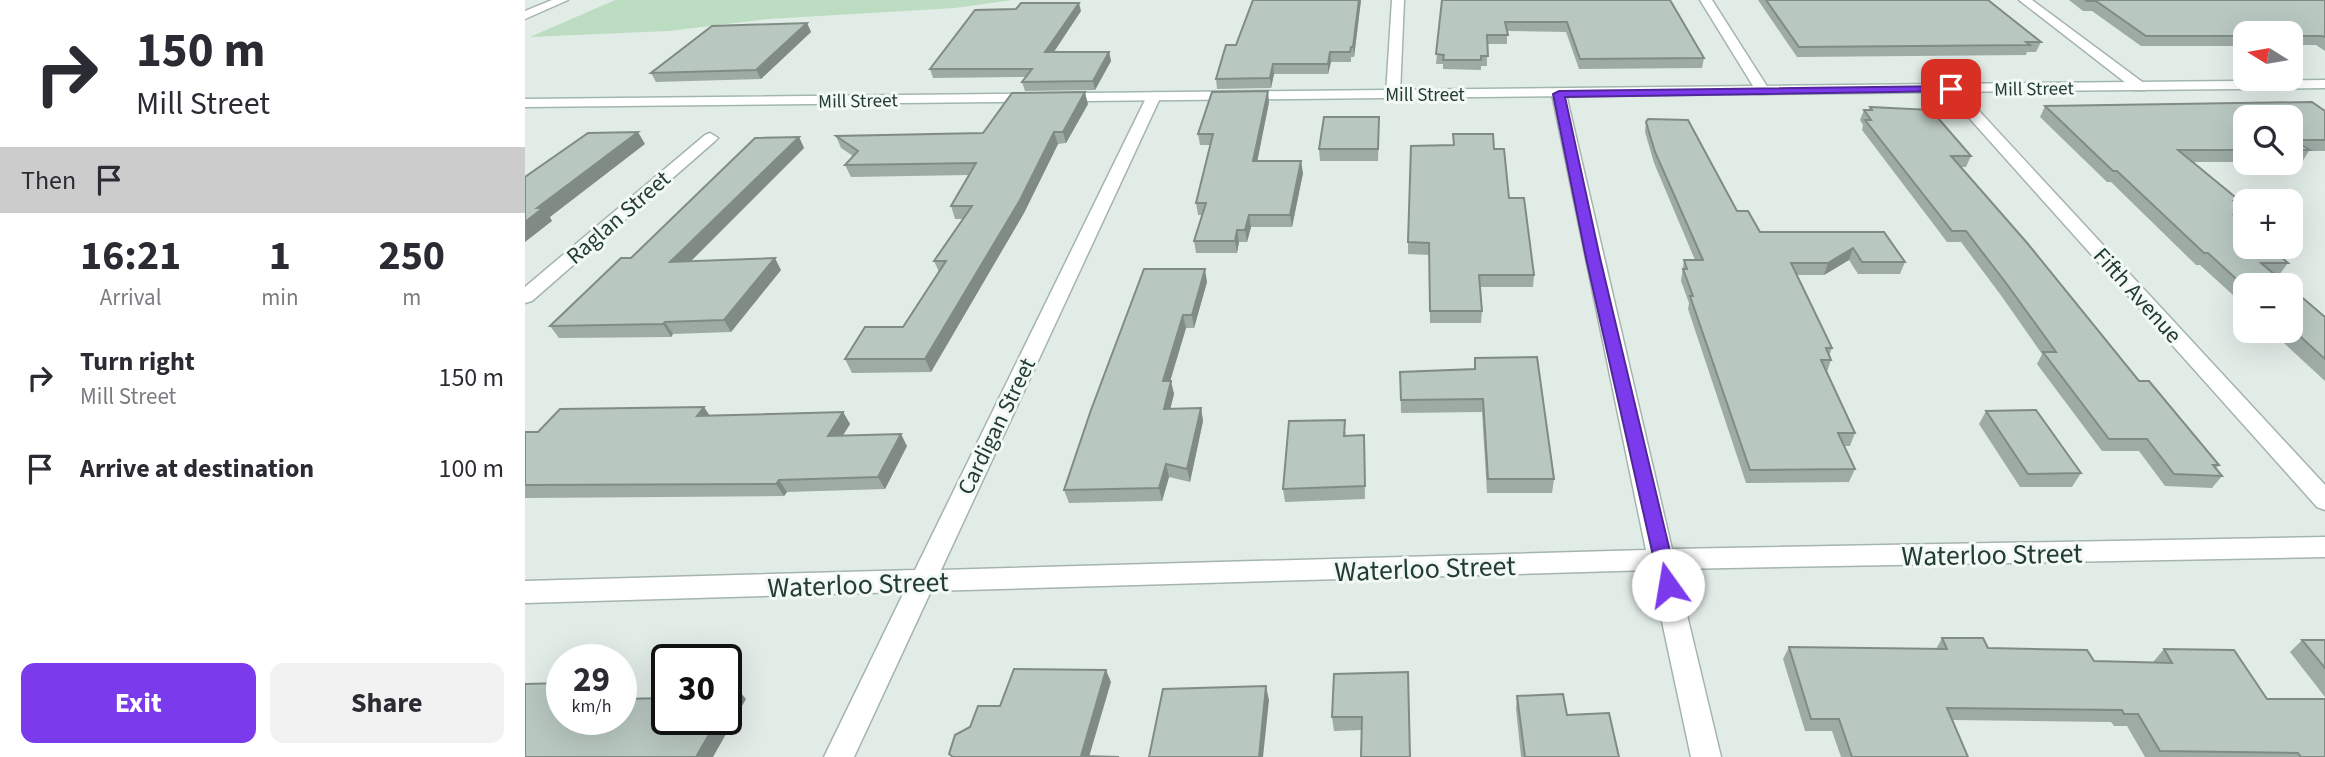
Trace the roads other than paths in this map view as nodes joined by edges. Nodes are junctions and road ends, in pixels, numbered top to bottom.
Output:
1 (562, 0) edge
2 (1398, 0) edge
3 (1706, 0) edge
4 (2025, 0) edge
5 (525, 15) edge
6 (2325, 84) edge
7 (2140, 87) junction
8 (1951, 89) junction
9 (1763, 91) junction
10 (1393, 94) junction
11 (1559, 94) junction
12 (1154, 96) junction
13 (525, 103) edge
14 (710, 138) dead end
15 (525, 297) edge
16 (2325, 500) edge
17 (2325, 547) edge
18 (1663, 560) junction
19 (921, 583) junction
20 (525, 592) edge
21 (839, 757) edge
22 (1706, 757) edge

1 - 5 street
2 - 10 street
3 - 9 street
4 - 7 street
6 - 7 street, Mill Street
7 - 8 street, Mill Street
8 - 9 street, Mill Street
8 - 16 street, Fifth Avenue
9 - 11 street, Mill Street
10 - 11 street, Mill Street
10 - 12 street, Mill Street
11 - 18 street
12 - 13 street, Mill Street
12 - 19 street, Cardigan Street
14 - 15 street, Raglan Street
17 - 18 street, Waterloo Street
18 - 19 street, Waterloo Street
18 - 22 street
19 - 20 street, Waterloo Street
19 - 21 street, Cardigan Street

